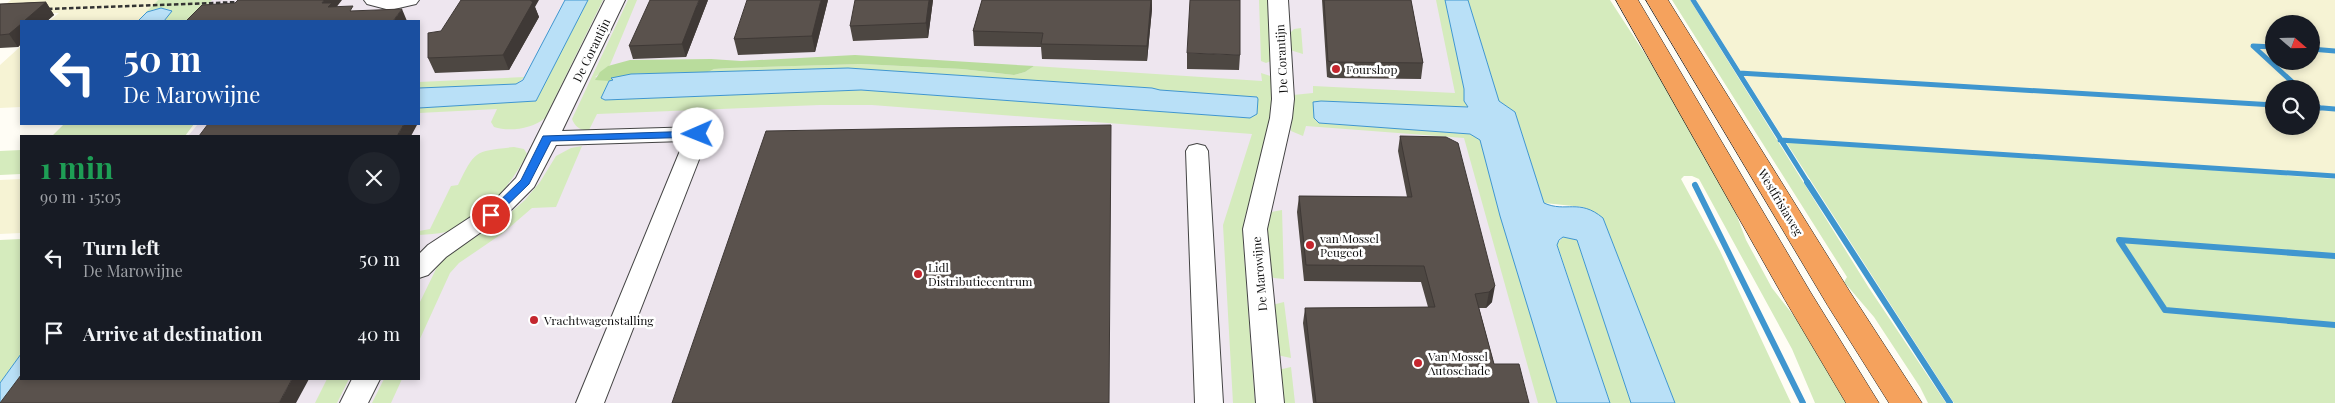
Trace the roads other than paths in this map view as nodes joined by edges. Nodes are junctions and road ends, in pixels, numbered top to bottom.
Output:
1 (374, 0) edge
2 (409, 0) edge
3 (615, 0) edge
4 (1278, 0) edge
5 (1627, 0) edge
6 (1657, 0) edge
7 (1281, 118) joint
8 (547, 138) junction
9 (1197, 151) dead end
10 (420, 269) edge
11 (366, 380) edge
12 (354, 403) edge
13 (590, 403) edge
14 (1209, 403) edge
15 (1270, 403) edge
16 (1863, 403) edge
17 (1906, 403) edge

1 - 2 street
3 - 8 street, De Corantijn
4 - 7 street, De Corantijn
5 - 16 highway
6 - 17 highway, Westfrisiaweg
7 - 15 street, De Marowijne
8 - 10 street
8 - 13 street
9 - 14 street
11 - 12 street

